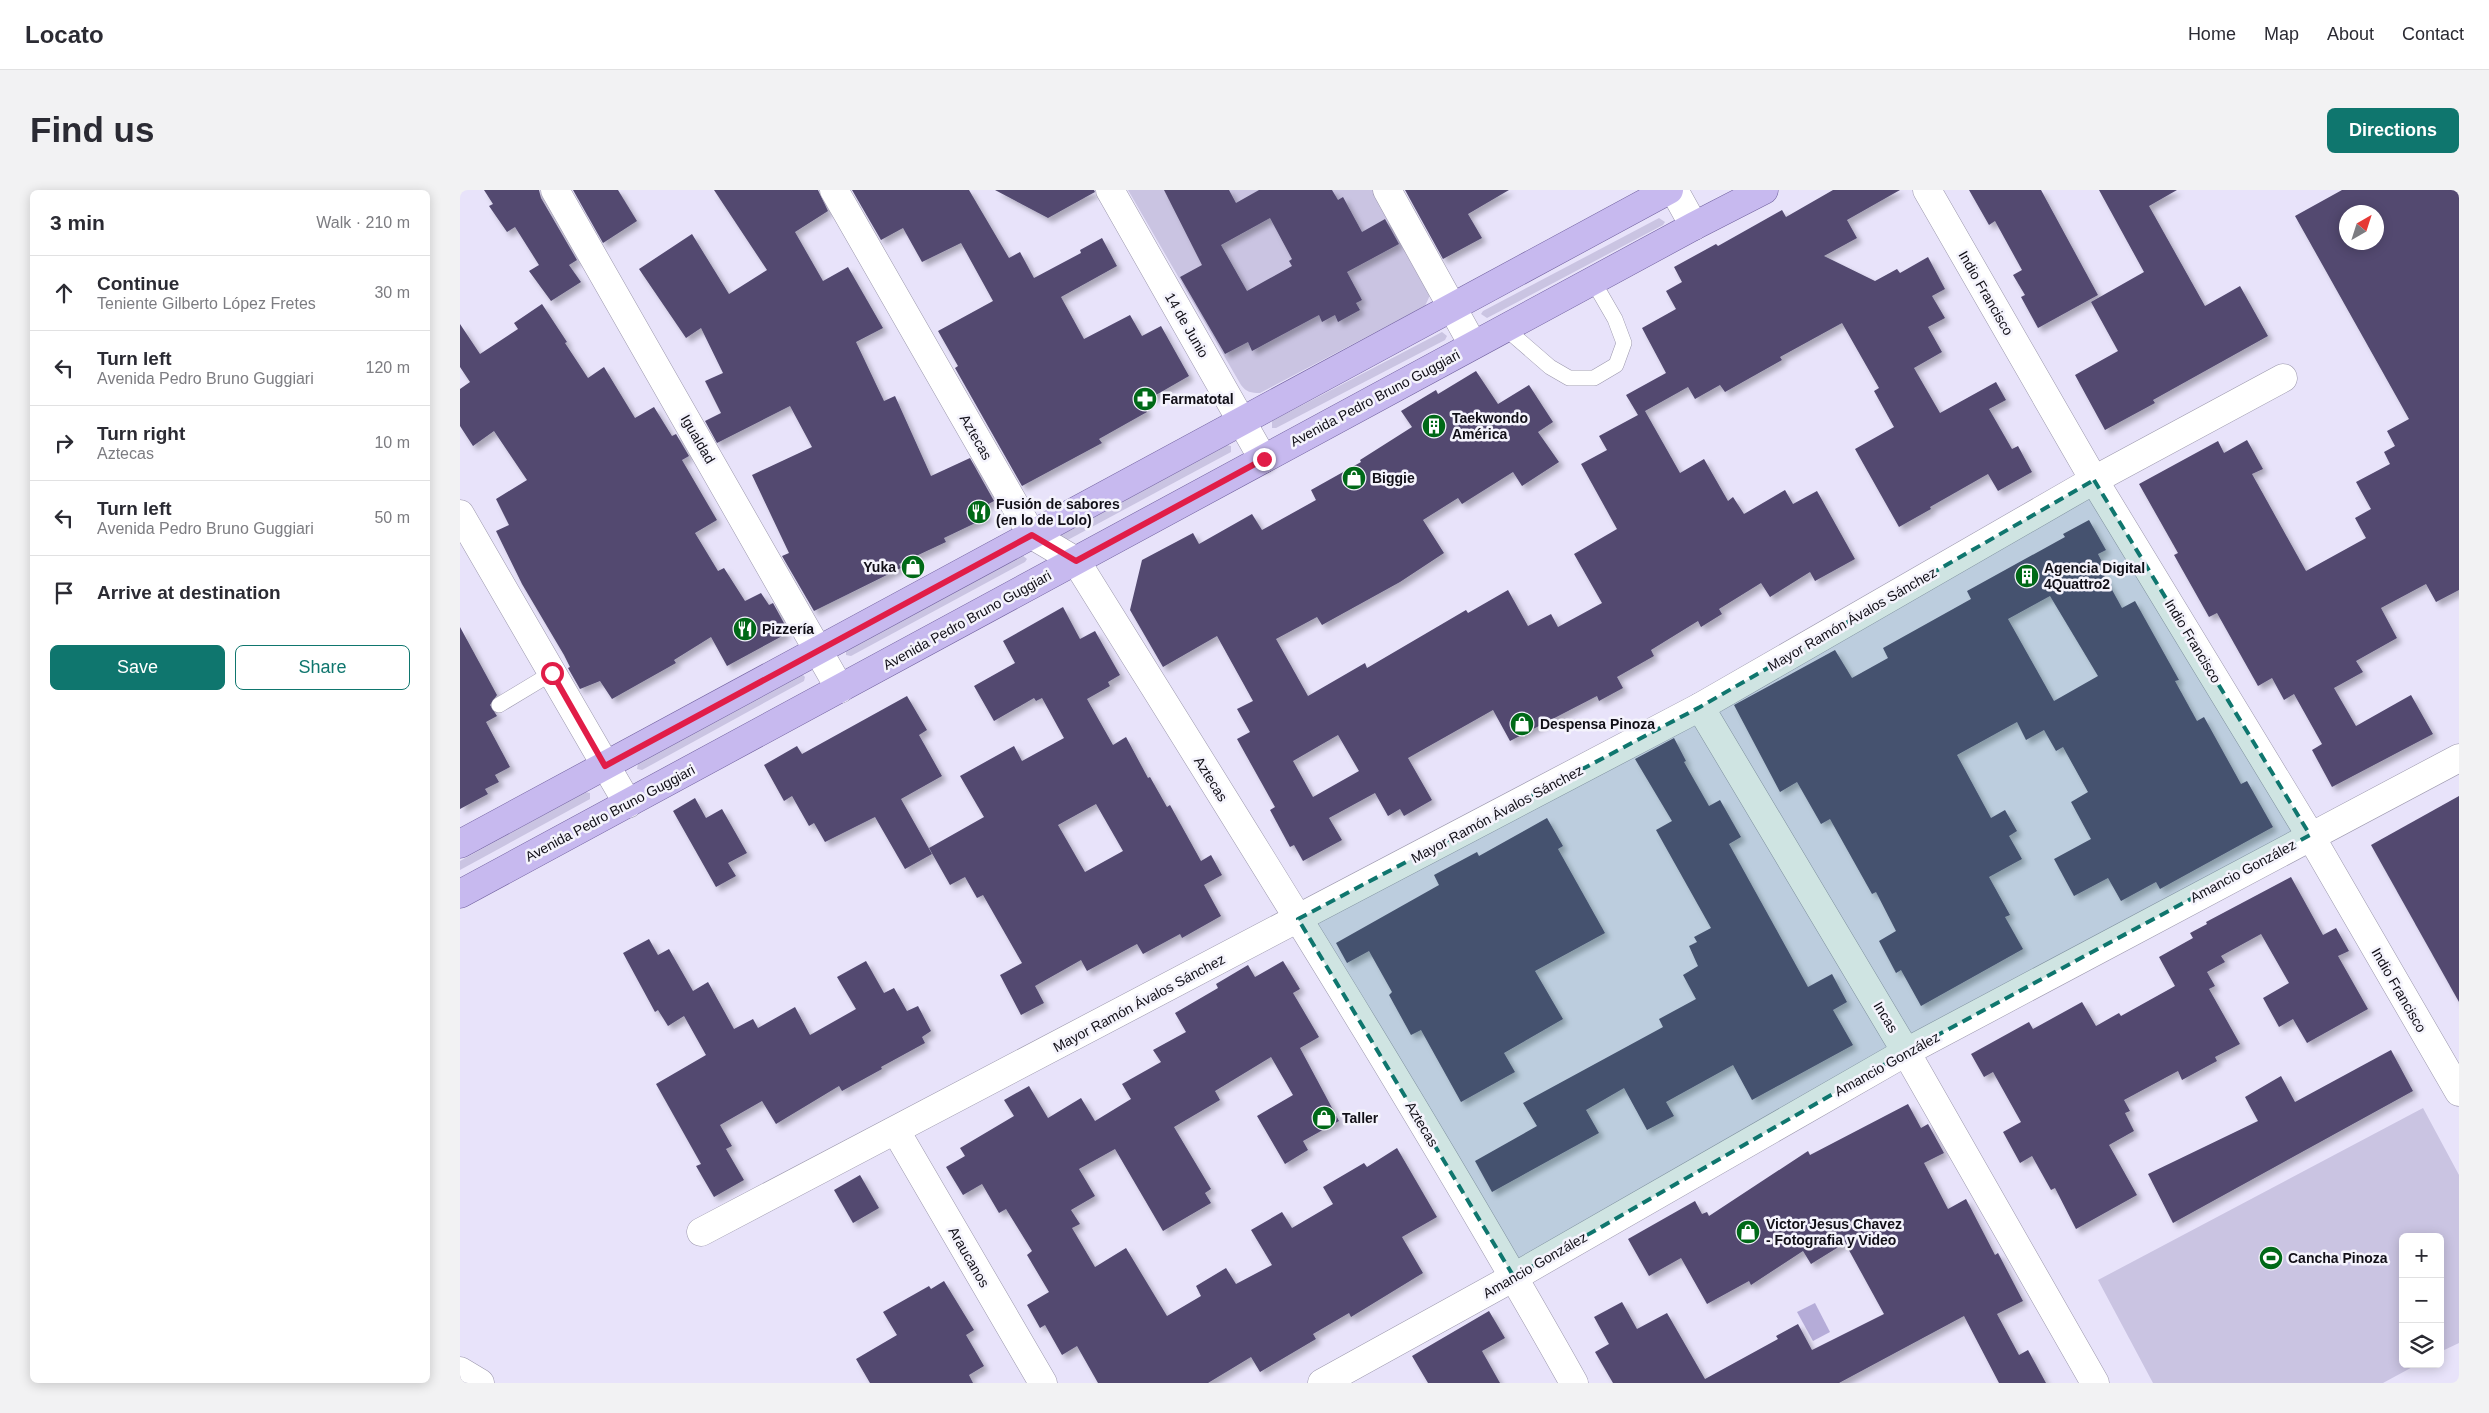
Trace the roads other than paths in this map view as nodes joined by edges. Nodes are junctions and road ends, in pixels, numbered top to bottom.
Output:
1 (555, 190) edge
2 (834, 190) edge
3 (1110, 190) edge
4 (1387, 190) edge
5 (1669, 190) edge
6 (1674, 190) edge
7 (1764, 190) edge
8 (1927, 190) edge
9 (1694, 226) junction
10 (1592, 281) junction
11 (1453, 308) junction
12 (1505, 328) junction
13 (1473, 345) junction
14 (2284, 378) dead end
15 (1242, 421) junction
16 (1264, 459) junction
17 (2094, 480) junction
18 (460, 514) edge
19 (1032, 535) junction
20 (1076, 561) junction
21 (818, 650) junction
22 (552, 673) junction
23 (840, 689) junction
24 (499, 705) dead end
25 (1700, 707) junction
26 (2459, 758) edge
27 (605, 766) junction
28 (628, 804) junction
29 (2310, 835) junction
30 (460, 844) edge
31 (460, 894) edge
32 (1298, 918) junction
33 (1906, 1052) junction
34 (2459, 1092) edge
35 (896, 1131) junction
36 (701, 1232) dead end
37 (1514, 1277) junction
38 (460, 1371) edge
39 (480, 1383) edge
40 (1043, 1383) edge
41 (1322, 1383) edge
42 (1574, 1383) edge
43 (2095, 1383) edge

1 - 21 street, Igualdad
2 - 19 street, Aztecas
3 - 15 street, 14 de Junio
4 - 11 street
5 - 11 main road
6 - 9 street
7 - 9 main road, Avenida Pedro Bruno Guggiari
8 - 17 street, Indio Francisco
9 - 10 main road, Avenida Pedro Bruno Guggiari
10 - 12 main road, Avenida Pedro Bruno Guggiari
10 - 12 lane
11 - 13 street
11 - 15 main road
12 - 13 main road, Avenida Pedro Bruno Guggiari
13 - 16 main road, Avenida Pedro Bruno Guggiari
14 - 17 street, Mayor Ramón Ávalos Sánchez
15 - 16 street, 14 de Junio
15 - 19 main road
16 - 20 main road, Avenida Pedro Bruno Guggiari
17 - 25 street, Mayor Ramón Ávalos Sánchez
17 - 29 street, Indio Francisco
18 - 22 street
19 - 20 street, Aztecas
19 - 21 main road
20 - 23 main road, Avenida Pedro Bruno Guggiari
20 - 32 street, Aztecas
21 - 23 street, Igualdad
21 - 27 main road
22 - 24 lane
22 - 27 street
23 - 28 main road, Avenida Pedro Bruno Guggiari
25 - 32 street, Mayor Ramón Ávalos Sánchez
25 - 33 street, Incas
26 - 29 street, Amancio González
27 - 28 street
27 - 30 main road
28 - 31 main road, Avenida Pedro Bruno Guggiari
29 - 33 street, Amancio González
29 - 34 street, Indio Francisco
32 - 35 street, Mayor Ramón Ávalos Sánchez
32 - 37 street, Aztecas
33 - 37 street, Amancio González
33 - 43 street, Incas
35 - 36 street, Mayor Ramón Ávalos Sánchez
35 - 40 street, Araucanos
37 - 41 street, Amancio González
37 - 42 street, Aztecas
38 - 39 street

